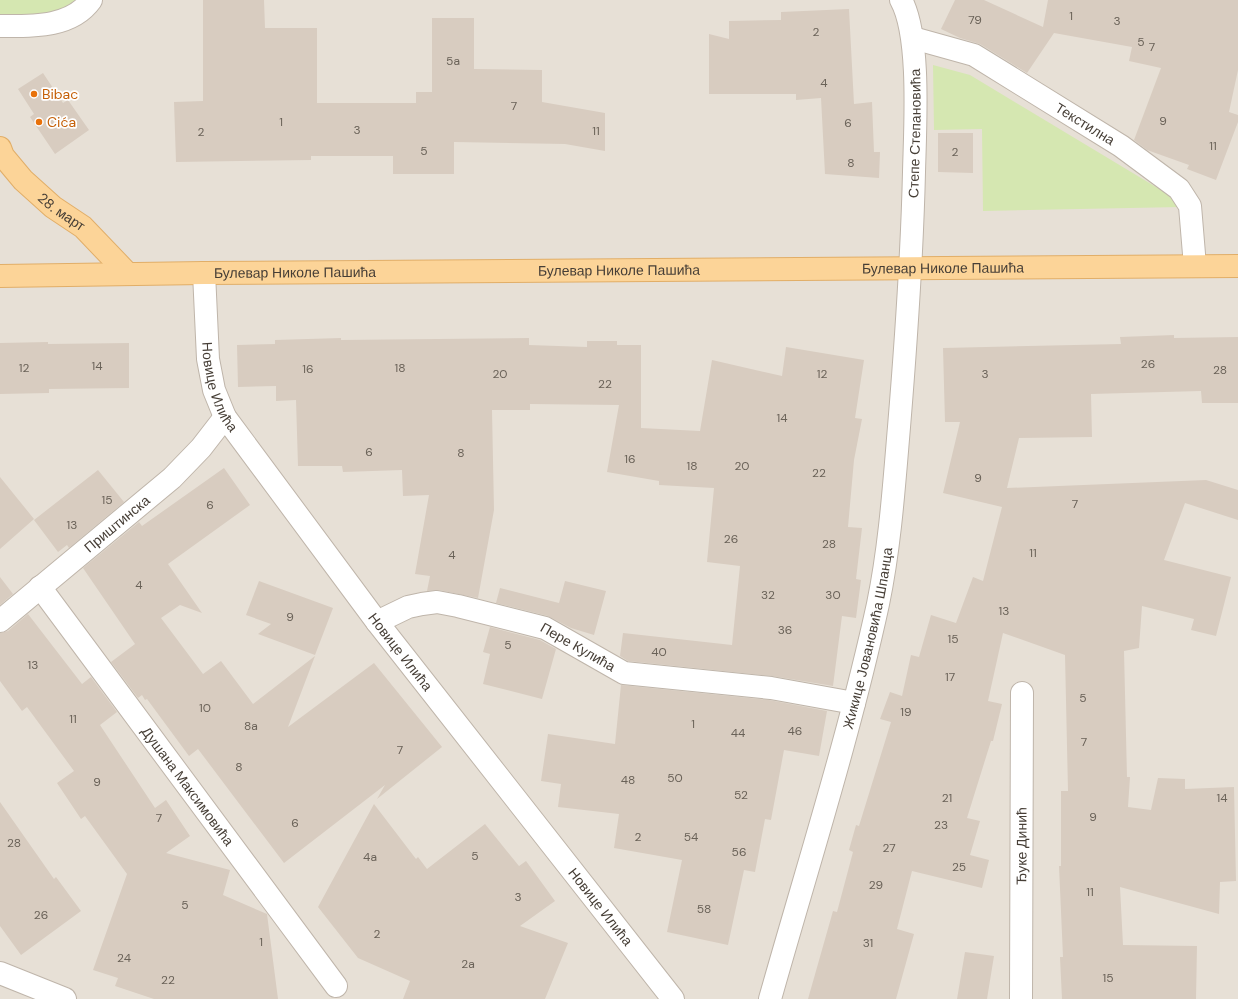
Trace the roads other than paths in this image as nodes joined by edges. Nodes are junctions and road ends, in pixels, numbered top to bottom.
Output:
1 (91, 0) edge
2 (901, 0) edge
3 (0, 26) edge
4 (913, 38) junction
5 (1, 152) edge
6 (0, 180) edge
7 (1195, 266) junction
8 (1238, 266) edge
9 (912, 268) junction
10 (127, 273) junction
11 (204, 273) junction
12 (0, 276) edge
13 (225, 417) junction
14 (40, 587) junction
15 (0, 621) edge
16 (377, 622) junction
17 (1022, 693) dead end
18 (854, 703) junction
19 (0, 973) edge
20 (336, 986) dead end
21 (65, 999) edge
22 (673, 999) edge
23 (770, 999) edge
24 (1021, 999) edge

1 - 3 street
2 - 4 street, Степе Степановића
4 - 7 street, Текстилна
4 - 9 street, Степе Степановића
5 - 6 main road
5 - 10 main road, 28. март
7 - 8 main road, Булевар Николе Пашића
7 - 9 main road, Булевар Николе Пашића
9 - 11 main road, Булевар Николе Пашића
9 - 18 street, Жикице Јовановића Шпанца
10 - 11 main road, Булевар Николе Пашића
10 - 12 main road, Булевар Николе Пашића
11 - 13 street, Новице Илића
13 - 14 street, Приштинска
13 - 16 street, Новице Илића
14 - 15 street, Приштинска
14 - 20 street, Душана Максимовића
16 - 18 street, Пере Кулића
16 - 22 street, Новице Илића
17 - 24 street, Ђуке Динић
18 - 23 street, Жикице Јовановића Шпанца
19 - 21 street

